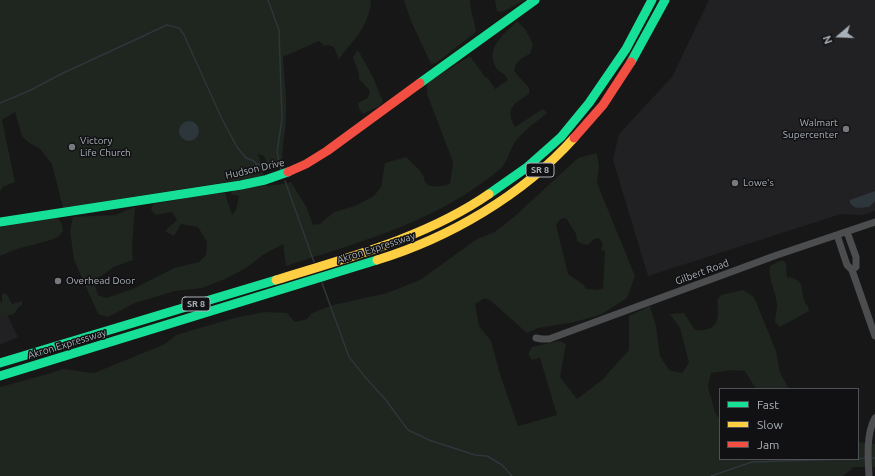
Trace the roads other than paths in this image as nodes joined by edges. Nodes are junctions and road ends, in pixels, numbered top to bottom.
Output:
1 (535, 0) edge
2 (652, 0) edge
3 (666, 0) edge
4 (0, 222) edge
5 (875, 222) edge
6 (847, 232) junction
7 (837, 235) junction
8 (852, 270) junction
9 (875, 336) edge
10 (536, 338) dead end
11 (0, 363) edge
12 (0, 376) edge
13 (875, 418) edge
14 (869, 473) edge

1 - 4 main road, Hudson Drive
2 - 11 main road, Akron Expressway / SR 8
3 - 12 main road, Akron Expressway / SR 8
5 - 6 street, Gilbert Road
6 - 7 street, Gilbert Road
6 - 8 street
7 - 8 street
7 - 10 street, Gilbert Road
8 - 9 street
13 - 14 street

